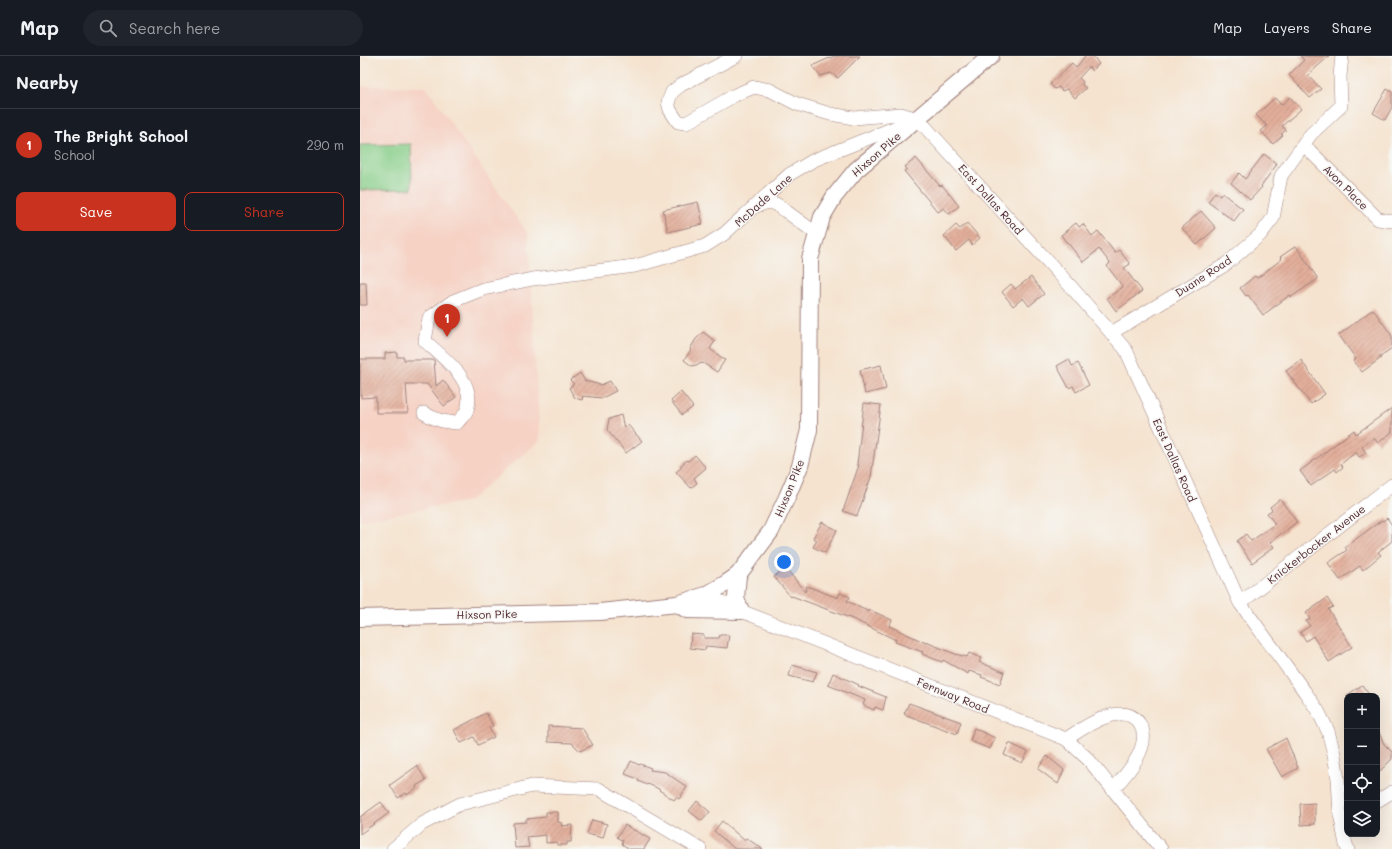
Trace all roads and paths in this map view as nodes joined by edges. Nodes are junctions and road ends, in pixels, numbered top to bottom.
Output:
1 (736, 56) edge
2 (991, 56) edge
3 (1342, 56) edge
4 (918, 119) junction
5 (1304, 145) junction
6 (756, 206) junction
7 (1392, 221) edge
8 (817, 234) junction
9 (1111, 333) junction
10 (424, 413) dead end
11 (1392, 485) edge
12 (738, 575) junction
13 (706, 595) junction
14 (1240, 603) junction
15 (677, 604) junction
16 (741, 611) junction
17 (360, 618) edge
18 (1066, 739) junction
19 (1113, 789) junction
20 (1392, 792) edge
21 (1380, 799) edge
22 (1344, 812) edge
23 (1346, 837) edge
24 (393, 849) edge
25 (700, 849) edge
26 (1162, 849) edge
27 (1348, 849) edge

1 - 4 street
2 - 4 main road, Hixson Pike
3 - 5 street, Duane Road
4 - 6 street, McDade Lane
4 - 8 main road, Hixson Pike
4 - 9 street, East Dallas Road
5 - 7 street, Avon Place
5 - 9 street, Duane Road
6 - 8 street
6 - 10 street, McDade Lane
8 - 12 main road, Hixson Pike
9 - 14 street, East Dallas Road
11 - 14 street, Knickerbocker Avenue
12 - 13 main road, Hixson Pike
12 - 16 main road
13 - 15 main road, Hixson Pike
13 - 16 street, Fernway Road
14 - 22 street, East Dallas Road
15 - 16 main road
15 - 17 main road, Hixson Pike
16 - 18 street, Fernway Road
18 - 19 street, Fernway Road
18 - 19 street
19 - 26 street, Fernway Road
20 - 21 street
23 - 27 street, East Dallas Road
24 - 25 street

